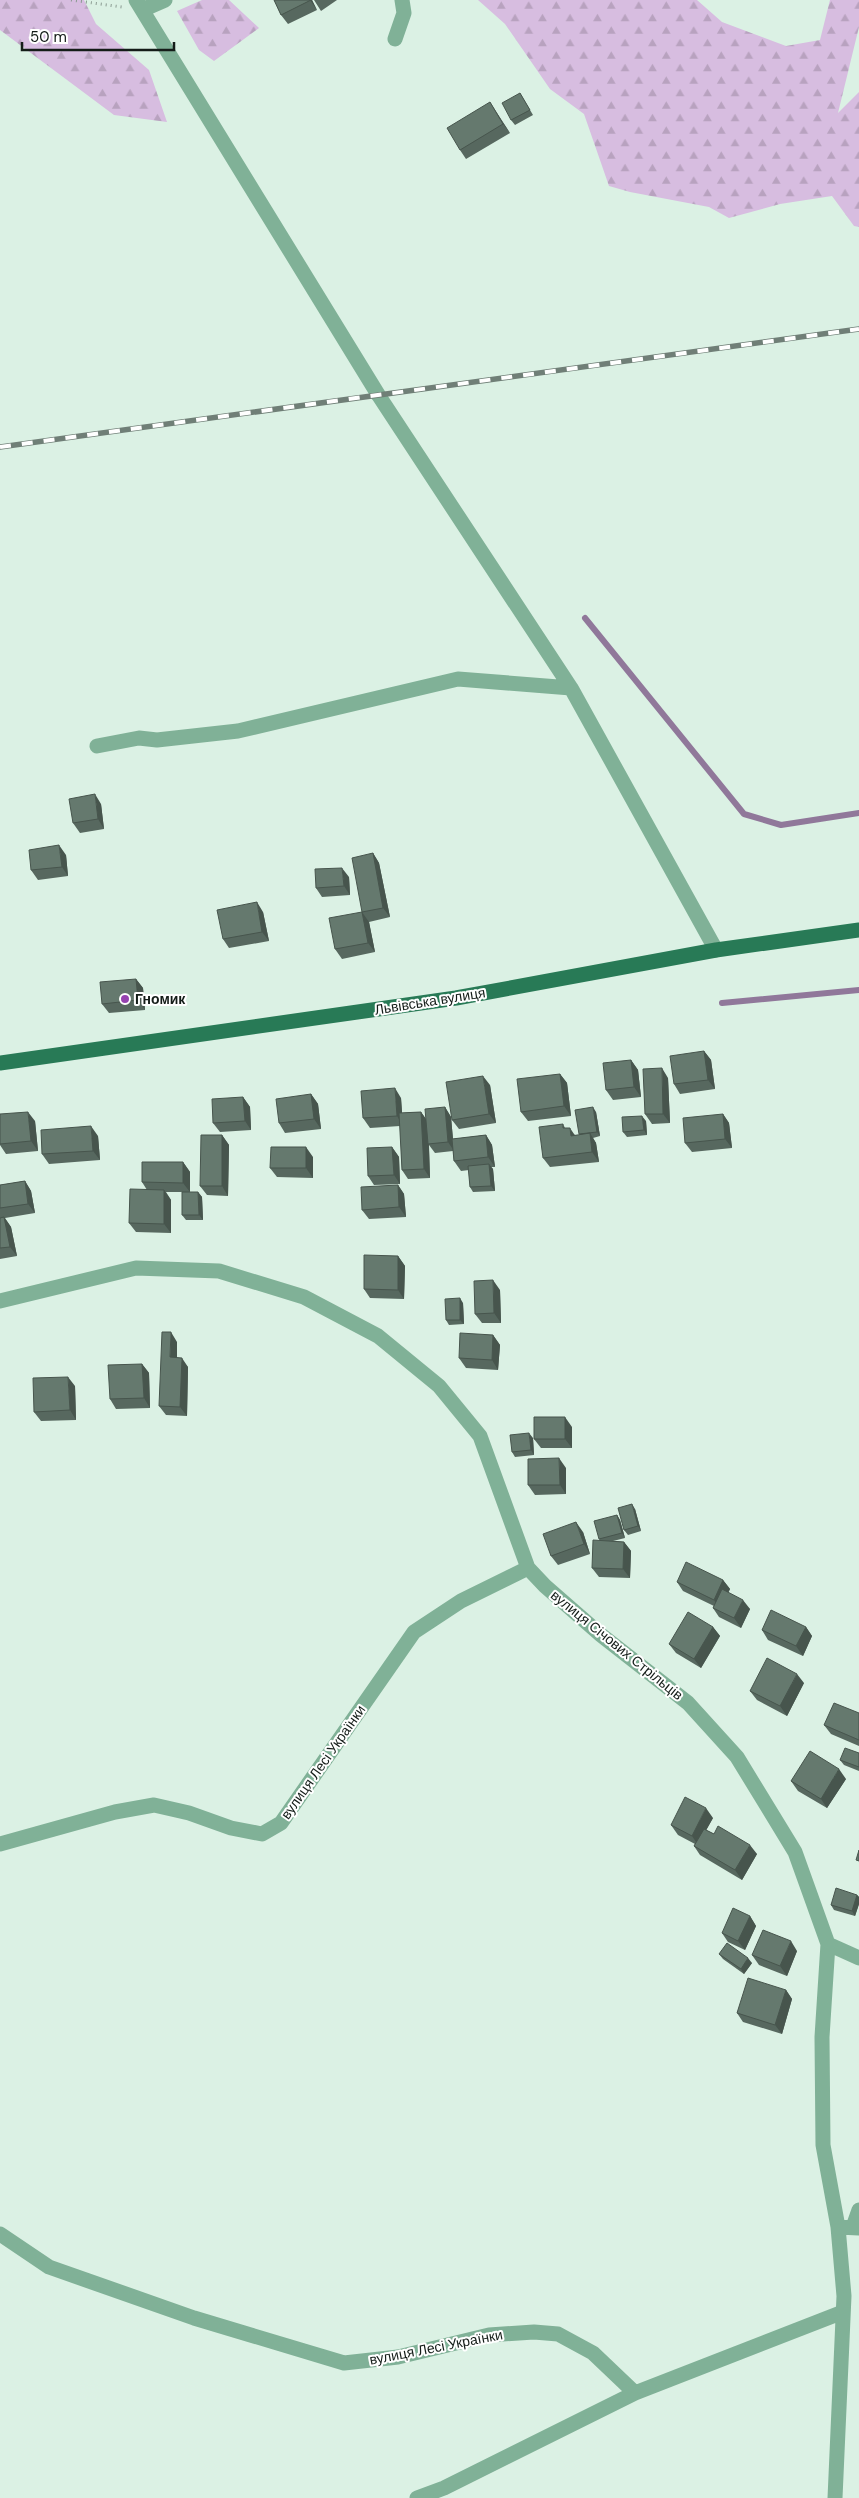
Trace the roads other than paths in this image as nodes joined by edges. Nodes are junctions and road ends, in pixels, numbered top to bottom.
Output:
1 (165, 0) edge
2 (402, 0) edge
3 (139, 5) edge
4 (395, 39) dead end
5 (570, 688) junction
6 (97, 746) dead end
7 (859, 930) edge
8 (716, 950) junction
9 (0, 1063) edge
10 (0, 1301) edge
11 (528, 1568) junction
12 (0, 1844) edge
13 (828, 1944) junction
14 (859, 1958) edge
15 (859, 2210) edge
16 (850, 2227) edge
17 (0, 2234) edge
18 (843, 2312) junction
19 (635, 2393) junction
20 (417, 2498) edge
21 (835, 2498) edge

1 - 3 street
2 - 4 street
3 - 5 street
5 - 6 street
5 - 8 street
7 - 8 main road, Львівська вулиця
8 - 9 main road, Львівська вулиця
10 - 11 street, вулиця Січових Стрільців
11 - 12 street, вулиця Лесі Українки
11 - 13 street, вулиця Січових Стрільців
13 - 14 street
13 - 16 street, вулиця Січових Стрільців
15 - 16 street
16 - 18 street, вулиця Січових Стрільців
17 - 19 street, вулиця Лесі Українки
18 - 19 street
18 - 21 street, вулиця Січових Стрільців
19 - 20 street

